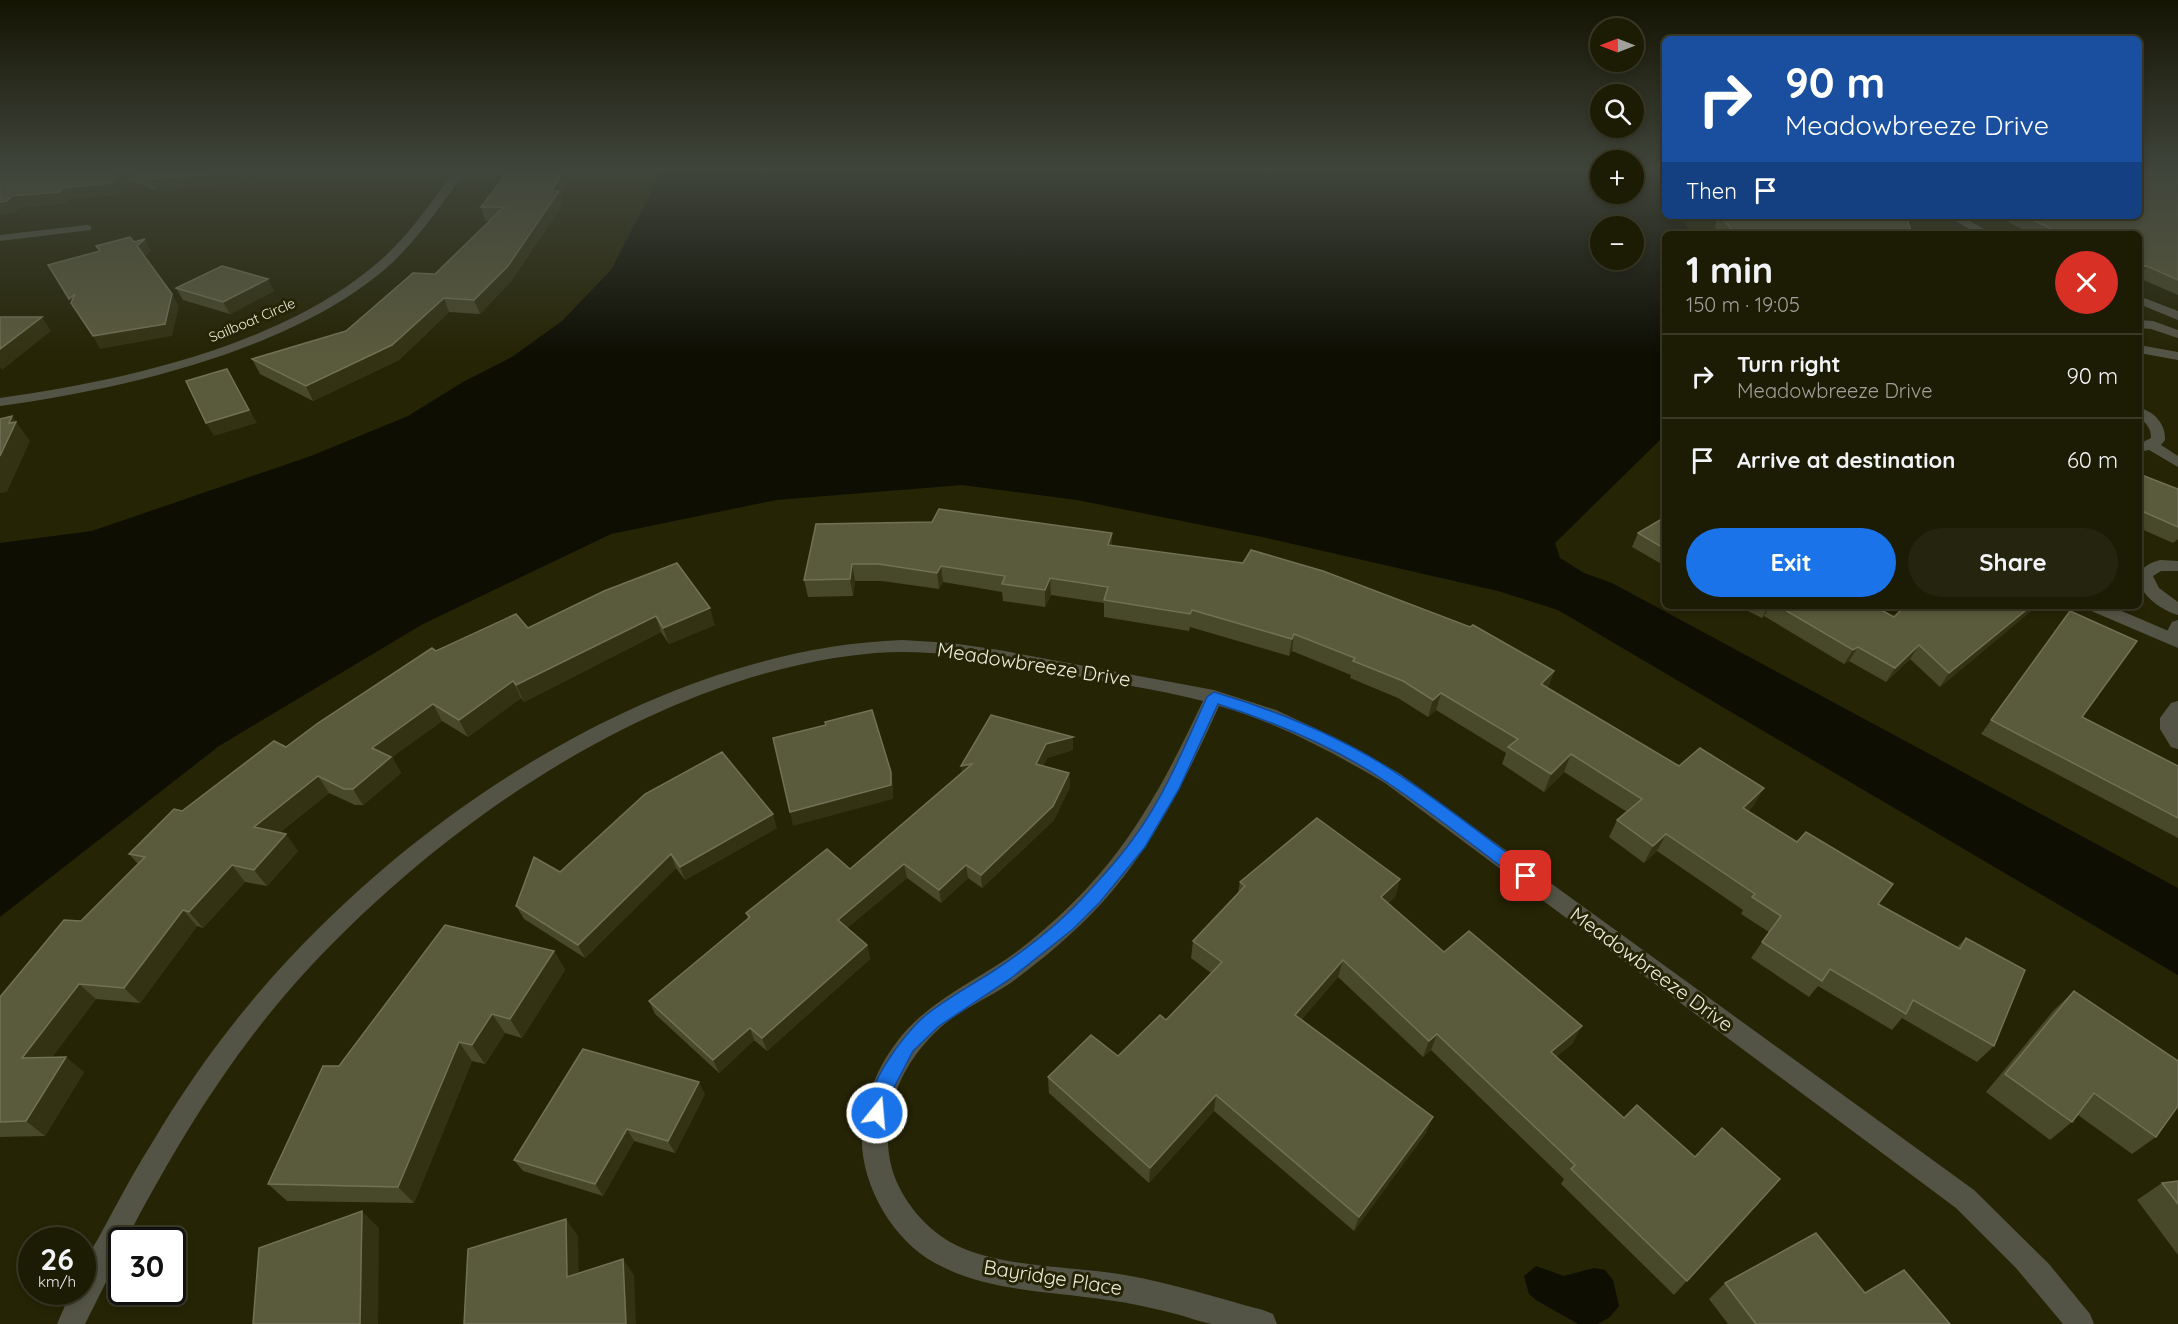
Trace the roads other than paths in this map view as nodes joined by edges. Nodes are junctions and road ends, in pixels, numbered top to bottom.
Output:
1 (63, 231) edge
2 (413, 231) edge
3 (0, 238) edge
4 (2142, 301) edge
5 (2176, 315) edge
6 (2142, 324) edge
7 (2165, 328) junction
8 (2178, 334) edge
9 (2142, 349) edge
10 (2178, 356) edge
11 (0, 402) edge
12 (2142, 414) edge
13 (2145, 446) edge
14 (2178, 463) edge
15 (2178, 566) edge
16 (2103, 609) edge
17 (2178, 609) edge
18 (2176, 636) edge
19 (1214, 697) junction
20 (2178, 708) edge
21 (2178, 742) edge
22 (72, 1324) edge
23 (1263, 1324) edge
24 (2080, 1324) edge

1 - 3 street
2 - 11 street, Sailboat Circle
4 - 5 street
5 - 7 street
6 - 7 street
7 - 8 street
9 - 10 street
12 - 13 street
13 - 14 street
15 - 17 street
16 - 18 street
19 - 22 street, Meadowbreeze Drive
19 - 23 street, Bayridge Place
19 - 24 street, Meadowbreeze Drive
20 - 21 street

